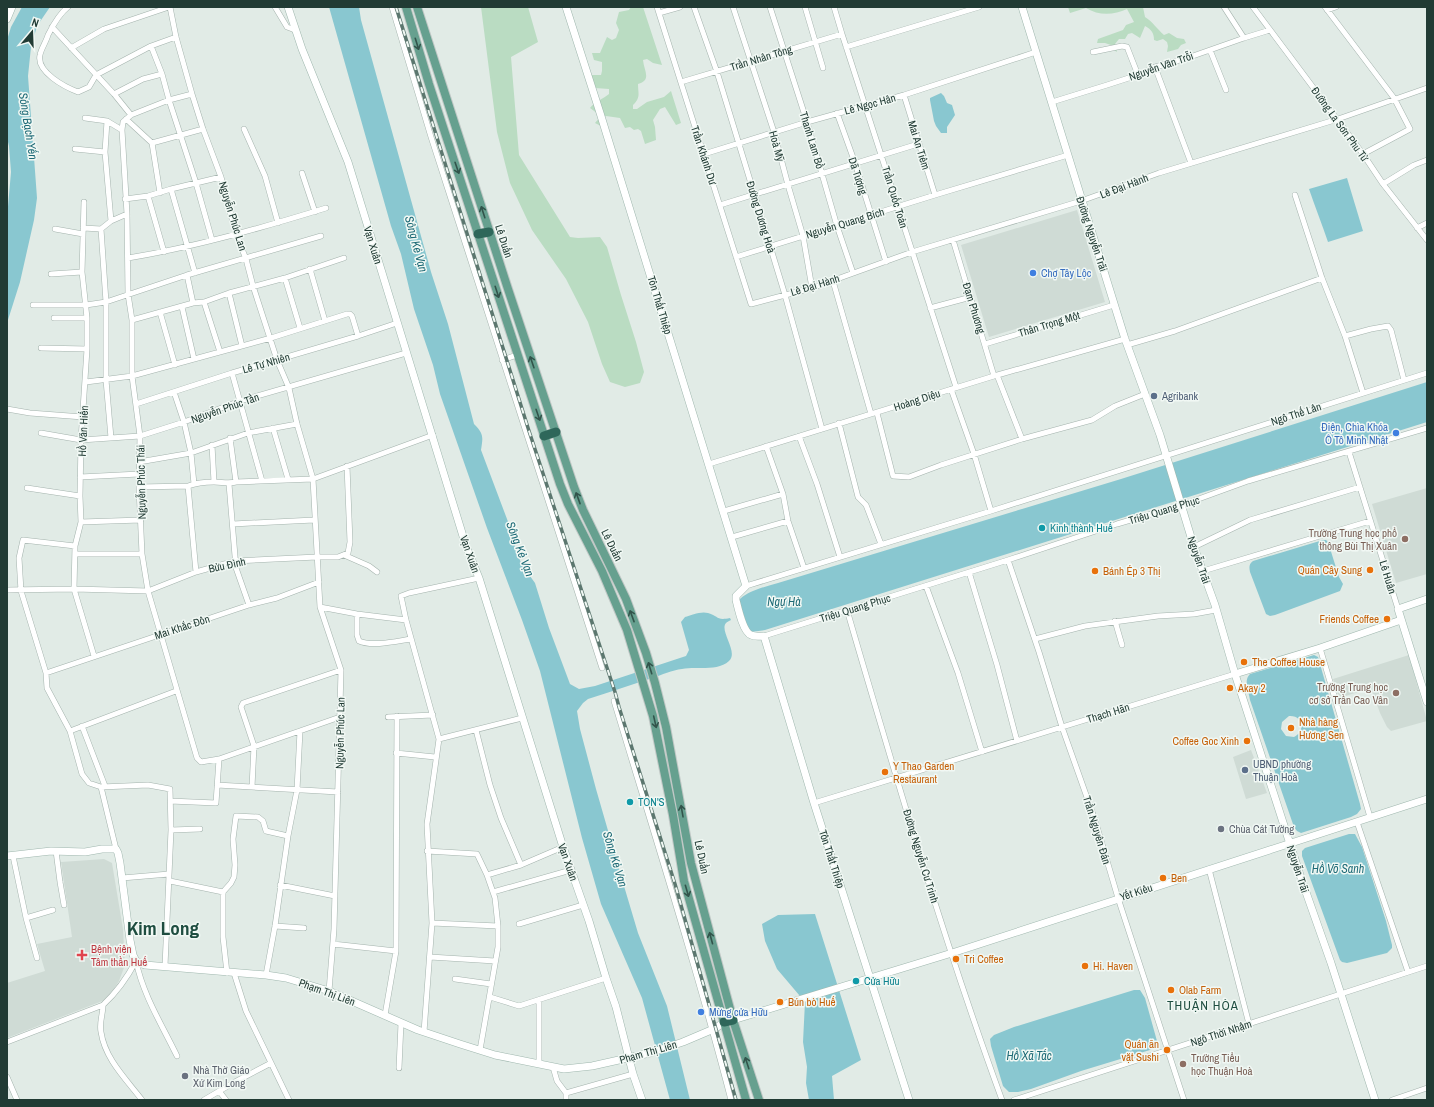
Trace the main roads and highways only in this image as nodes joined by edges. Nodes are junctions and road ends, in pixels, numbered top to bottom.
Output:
1 (406, 7) edge
2 (417, 7) edge
3 (489, 232) junction
4 (478, 234) junction
5 (556, 432) junction
6 (544, 436) junction
7 (691, 863) junction
8 (680, 865) junction
9 (728, 1021) junction
10 (746, 1100) edge
11 (759, 1100) edge

1 -> 4 main road, Lê Duẩn
3 -> 2 main road, Lê Duẩn
3 - 4 highway
5 -> 3 main road, Lê Duẩn
4 -> 6 main road, Lê Duẩn
5 - 6 highway
7 -> 5 main road, Lê Duẩn
6 -> 8 main road, Lê Duẩn
7 - 8 main road
9 -> 7 main road, Lê Duẩn
8 -> 9 main road, Lê Duẩn
9 - 10 main road, Lê Duẩn
11 -> 9 main road, Lê Duẩn

